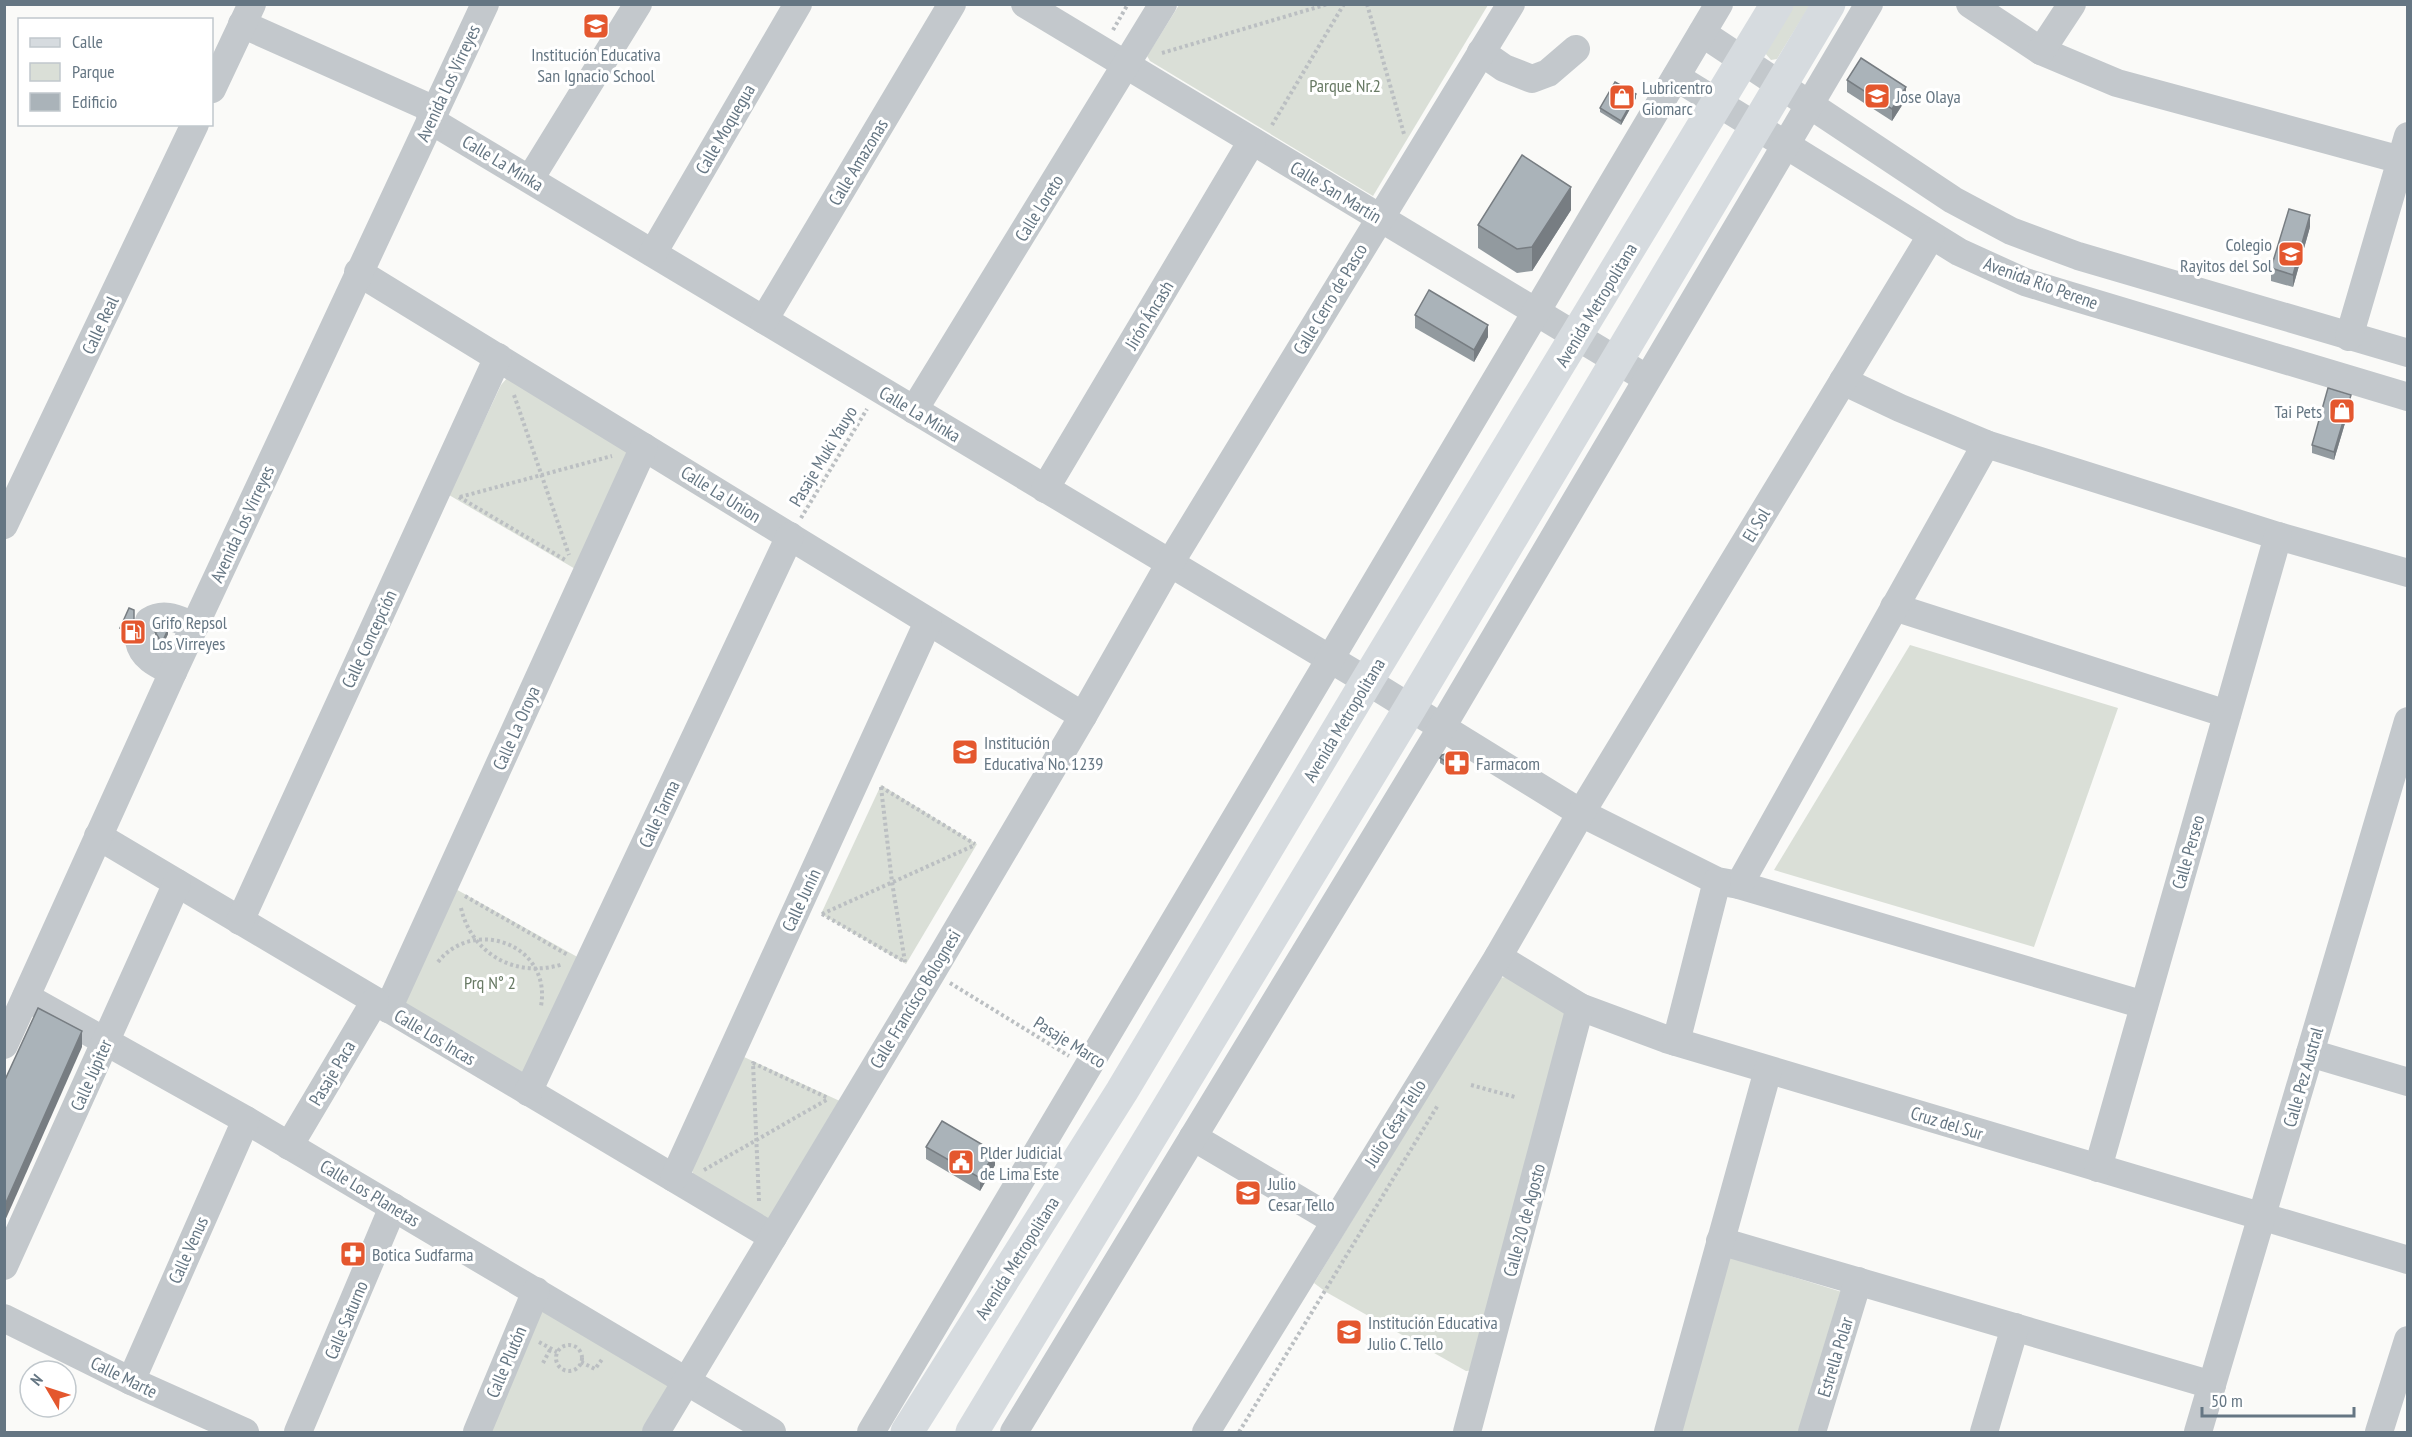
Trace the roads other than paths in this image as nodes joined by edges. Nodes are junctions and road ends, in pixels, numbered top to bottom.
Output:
1 (485, 4) edge
2 (638, 4) edge
3 (798, 4) edge
4 (952, 4) edge
5 (1025, 4) edge
6 (1163, 4) edge
7 (1511, 4) edge
8 (1719, 4) edge
9 (1777, 4) edge
10 (1829, 4) edge
11 (1869, 4) edge
12 (1970, 4) edge
13 (2072, 4) edge
14 (247, 14) edge
15 (1702, 33) junction
16 (1576, 49) dead end
17 (2041, 51) junction
18 (1481, 52) junction
19 (1744, 61) junction
20 (1127, 66) junction
21 (1676, 77) junction
22 (1781, 85) junction
23 (213, 87) edge
24 (1719, 102) junction
25 (1810, 105) junction
26 (433, 115) junction
27 (194, 126) edge
28 (1756, 126) junction
29 (1261, 134) junction
30 (1787, 145) junction
31 (2404, 148) edge
32 (530, 180) junction
33 (1379, 218) junction
34 (1931, 236) junction
35 (653, 253) junction
36 (358, 272) junction
37 (1536, 312) junction
38 (764, 320) junction
39 (1577, 336) junction
40 (2349, 337) junction
41 (2408, 353) edge
42 (498, 357) junction
43 (1617, 360) junction
44 (1648, 379) junction
45 (1843, 381) junction
46 (2408, 397) edge
47 (914, 410) junction
48 (1986, 444) junction
49 (633, 450) junction
50 (1045, 489) junction
51 (4, 525) edge
52 (790, 536) junction
53 (2278, 536) junction
54 (1170, 563) junction
55 (2408, 573) edge
56 (1894, 607) junction
57 (928, 622) junction
58 (195, 626) junction
59 (1330, 660) junction
60 (173, 672) junction
61 (1366, 681) junction
62 (1410, 708) junction
63 (2227, 714) junction
64 (1083, 716) junction
65 (2408, 721) edge
66 (1442, 727) junction
67 (1581, 813) junction
68 (98, 836) junction
69 (177, 883) junction
70 (1728, 883) junction
71 (240, 921) junction
72 (1498, 957) junction
73 (26, 997) junction
74 (382, 1005) junction
75 (2144, 1005) junction
76 (1580, 1007) junction
77 (106, 1041) junction
78 (1676, 1042) junction
79 (4, 1046) edge
80 (2310, 1053) junction
81 (1768, 1070) junction
82 (2408, 1082) edge
83 (528, 1092) junction
84 (246, 1120) junction
85 (1193, 1137) junction
86 (290, 1146) junction
87 (2097, 1168) junction
88 (674, 1178) junction
89 (393, 1207) junction
90 (2262, 1217) junction
91 (1335, 1221) junction
92 (773, 1237) junction
93 (1720, 1241) junction
94 (2408, 1260) edge
95 (4, 1266) edge
96 (1858, 1281) junction
97 (536, 1292) junction
98 (4, 1318) edge
99 (2015, 1327) junction
100 (2408, 1340) edge
101 (131, 1381) junction
102 (688, 1382) junction
103 (2212, 1385) junction
104 (2385, 1431) edge
105 (245, 1432) edge
106 (298, 1432) edge
107 (477, 1432) edge
108 (656, 1432) edge
109 (772, 1432) edge
110 (871, 1432) edge
111 (907, 1432) edge
112 (972, 1432) edge
113 (1014, 1432) edge
114 (1206, 1432) edge
115 (1467, 1432) edge
116 (1668, 1432) edge
117 (1812, 1432) edge
118 (1984, 1432) edge
119 (2198, 1432) edge

1 - 26 street, Avenida Los Virreyes
2 - 32 street
3 - 35 street, Calle Moquegua
4 - 38 street, Calle Amazonas
5 - 20 street, Calle San Martín
6 - 20 street, Calle Loreto
7 - 18 street, Calle Cerro de Pasco
8 - 15 street, Avenida Metropolitana
9 - 19 main road, Avenida Metropolitana
10 - 22 main road
11 - 25 street
12 - 17 street
13 - 17 street
14 - 23 street
14 - 26 street, Calle La Minka
15 - 19 street, Avenida Río Perene
15 - 21 street, Avenida Metropolitana
16 - 18 street
17 - 31 street
18 - 33 street, Calle Cerro de Pasco
19 - 22 street, Avenida Río Perene
19 - 24 main road, Avenida Metropolitana
20 - 29 street, Calle San Martín
20 - 47 street, Calle Loreto
21 - 24 street, Avenida Río Perene
21 - 37 street, Avenida Metropolitana
22 - 25 street, Avenida Río Perene
22 - 28 main road
24 - 28 street, Avenida Río Perene
24 - 39 main road, Avenida Metropolitana
25 - 30 street
25 - 40 street, Avenida Río Perene
26 - 32 street, Calle La Minka
26 - 36 street, Avenida Los Virreyes
27 - 51 street, Calle Real
28 - 30 street, Avenida Río Perene
28 - 43 main road
29 - 33 street, Calle San Martín
29 - 50 street, Jirón Áncash
30 - 34 street, Avenida Río Perene
30 - 44 street
31 - 40 street
32 - 35 street, Calle La Minka
33 - 37 street, Calle San Martín
33 - 54 street, Calle Cerro de Pasco
34 - 45 street, El Sol
34 - 46 street, Avenida Río Perene
35 - 38 street, Calle La Minka
36 - 42 street, Calle La Union
36 - 58 street, Avenida Los Virreyes
37 - 39 street, Calle San Martín
37 - 59 street, Avenida Metropolitana
38 - 47 street, Calle La Minka
39 - 43 street, Calle San Martín
39 - 61 main road, Avenida Metropolitana
40 - 41 street, Avenida Río Perene
42 - 49 street, Calle La Union
42 - 71 street, Calle Concepción
43 - 44 street, Calle San Martín
43 - 62 main road
44 - 66 street
45 - 48 street
45 - 67 street, El Sol
47 - 50 street, Calle La Minka
48 - 53 street
48 - 56 street
49 - 52 street, Calle La Union
49 - 74 street, Calle La Oroya
50 - 54 street, Calle La Minka
52 - 57 street, Calle La Union
52 - 83 street, Calle Tarma
53 - 55 street
53 - 63 street, Calle Perseo
54 - 59 street, Calle La Minka
54 - 64 street, Calle Francisco Bolognesi
56 - 63 street
56 - 70 street
57 - 64 street, Calle La Union
57 - 88 street, Calle Junín
58 - 60 street, Avenida Los Virreyes
58 - 60 street
59 - 61 street, Calle La Minka
59 - 110 street, Avenida Metropolitana
60 - 68 street, Avenida Los Virreyes
61 - 62 street, Calle La Minka
61 - 111 main road, Avenida Metropolitana
62 - 66 street, Calle La Minka
62 - 112 main road
63 - 75 street, Calle Perseo
64 - 92 street, Calle Francisco Bolognesi
65 - 80 street, Calle Pez Austral
66 - 67 street, Calle La Minka
66 - 85 street
67 - 70 street, Calle La Minka
67 - 72 street, Julio César Tello
68 - 69 street, Calle Los Incas
68 - 73 street, Avenida Los Virreyes
69 - 71 street, Calle Los Incas
69 - 77 street, Calle Júpiter
70 - 75 street, Calle La Minka
70 - 78 street
71 - 74 street, Calle Los Incas
72 - 76 street, Cruz del Sur
72 - 91 street, Julio César Tello
73 - 77 street, Calle Los Planetas
73 - 79 street, Avenida Los Virreyes
74 - 83 street, Calle Los Incas
74 - 86 street, Pasaje Paca
75 - 87 street, Calle Perseo
76 - 78 street, Cruz del Sur
76 - 115 street, Calle 20 de Agosto
77 - 84 street, Calle Los Planetas
77 - 95 street, Calle Júpiter
78 - 81 street, Cruz del Sur
80 - 82 street
80 - 90 street, Calle Pez Austral
81 - 87 street, Cruz del Sur
81 - 93 street
83 - 88 street, Calle Los Incas
84 - 86 street, Calle Los Planetas
84 - 101 street, Calle Venus
85 - 91 street
85 - 113 street
86 - 89 street, Calle Los Planetas
87 - 90 street, Cruz del Sur
88 - 92 street, Calle Los Incas
89 - 97 street, Calle Los Planetas
89 - 106 street, Calle Saturno
90 - 94 street, Cruz del Sur
90 - 103 street, Calle Pez Austral
91 - 114 street, Julio César Tello
92 - 102 street, Calle Francisco Bolognesi
93 - 96 street
93 - 116 street
96 - 99 street
96 - 117 street, Estrella Polar
97 - 102 street, Calle Los Planetas
97 - 107 street, Calle Plutón
98 - 101 street, Calle Marte
99 - 103 street
99 - 118 street
100 - 104 street
101 - 105 street, Calle Marte
102 - 108 street, Calle Francisco Bolognesi
102 - 109 street, Calle Los Planetas
103 - 119 street, Calle Pez Austral

